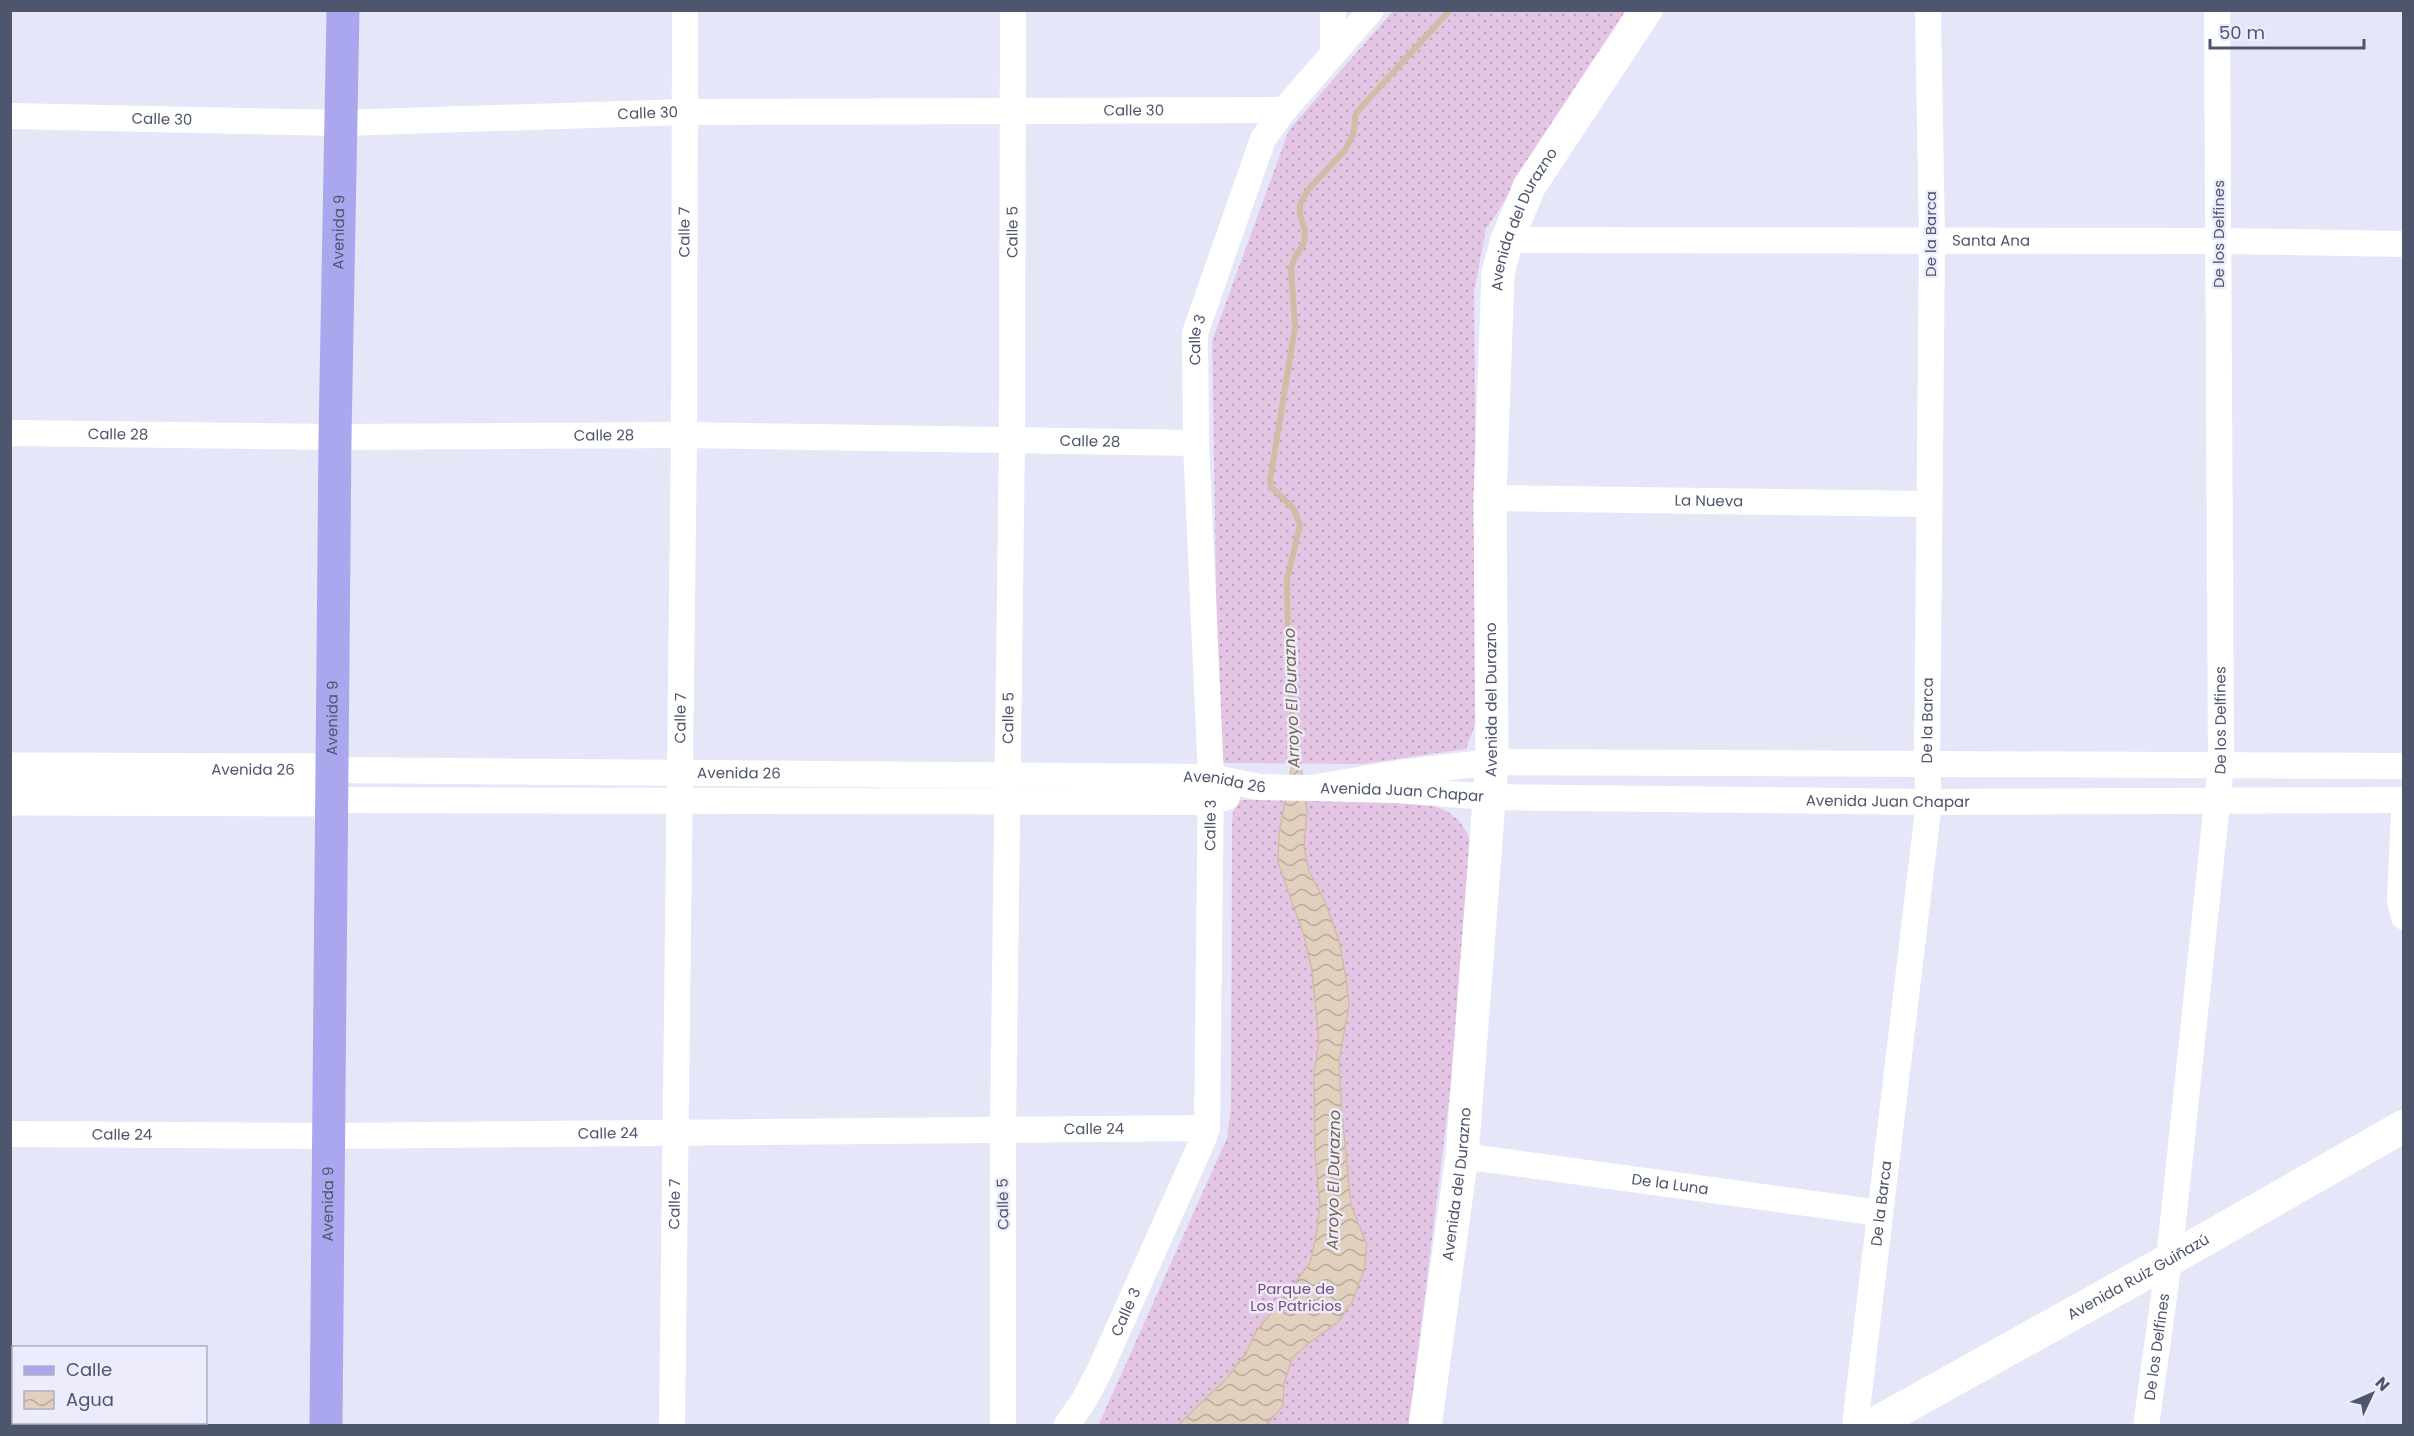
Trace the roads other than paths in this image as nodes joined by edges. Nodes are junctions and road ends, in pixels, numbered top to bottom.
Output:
1 (343, 10) edge
2 (685, 10) edge
3 (1013, 10) edge
4 (1333, 10) edge
5 (1371, 10) edge
6 (1646, 10) edge
7 (1928, 10) edge
8 (2217, 10) edge
9 (1333, 52) junction
10 (1284, 110) junction
11 (1012, 111) junction
12 (685, 112) junction
13 (10, 116) edge
14 (342, 123) junction
15 (1507, 240) junction
16 (1932, 241) junction
17 (2219, 241) junction
18 (2403, 244) edge
19 (10, 433) edge
20 (684, 435) junction
21 (335, 436) junction
22 (1012, 440) junction
23 (1196, 443) junction
24 (1490, 498) junction
25 (1929, 504) junction
26 (1492, 762) junction
27 (1927, 765) junction
28 (2221, 765) junction
29 (2403, 766) edge
30 (10, 769) edge
31 (680, 773) junction
32 (1006, 775) junction
33 (331, 785) junction
34 (1312, 788) junction
35 (1212, 789) junction
36 (1489, 797) junction
37 (10, 799) edge
38 (2403, 800) edge
39 (680, 801) junction
40 (1006, 801) junction
41 (1929, 802) junction
42 (2217, 802) junction
43 (2403, 813) edge
44 (2403, 917) edge
45 (2403, 1126) edge
46 (1207, 1128) junction
47 (1003, 1129) junction
48 (677, 1133) junction
49 (10, 1134) edge
50 (328, 1136) junction
51 (1462, 1156) junction
52 (1880, 1213) junction
53 (2169, 1260) junction
54 (1068, 1423) edge
55 (326, 1425) edge
56 (672, 1425) edge
57 (1003, 1425) edge
58 (1425, 1425) edge
59 (1855, 1425) edge
60 (1871, 1425) edge
61 (2146, 1425) edge

1 - 14 main road, Avenida 9
2 - 12 street, Calle 7
3 - 11 street, Calle 5
4 - 9 street
5 - 9 street, Calle 3
6 - 15 main road, Avenida del Durazno
7 - 16 street, De la Barca
8 - 17 street, De los Delfines
9 - 10 street, Calle 3
10 - 11 street, Calle 30
10 - 23 street, Calle 3
11 - 12 street, Calle 30
11 - 22 street, Calle 5
12 - 14 street, Calle 30
12 - 20 street, Calle 7
13 - 14 street, Calle 30
14 - 21 main road, Avenida 9
15 - 16 street, Santa Ana
15 - 24 main road, Avenida del Durazno
16 - 17 street, Santa Ana
16 - 25 street, De la Barca
17 - 18 street, Santa Ana
17 - 28 street, De los Delfines
19 - 21 street, Calle 28
20 - 21 street, Calle 28
20 - 22 street, Calle 28
20 - 31 street, Calle 7
21 - 33 main road, Avenida 9
22 - 23 street, Calle 28
22 - 32 street, Calle 5
23 - 35 street, Calle 3
24 - 25 street, La Nueva
24 - 26 main road, Avenida del Durazno
25 - 27 street, De la Barca
26 - 27 street, Avenida Juan Chapar
26 - 34 street, Avenida Juan Chapar
26 - 36 main road, Avenida del Durazno
27 - 28 street, Avenida Juan Chapar
27 - 41 street, De la Barca
28 - 29 street, Avenida Juan Chapar
28 - 42 street, De los Delfines
30 - 33 main road, Avenida 26
31 - 32 street, Avenida 26
31 - 33 street, Avenida 26
31 - 39 street, Calle 7
32 - 35 street, Avenida 26
32 - 40 street, Calle 5
33 - 37 main road, Avenida 26
33 - 39 street, Avenida 26
33 - 50 main road, Avenida 9
34 - 35 street, Avenida 26
34 - 36 street, Avenida Juan Chapar
35 - 40 street, Avenida 26
35 - 46 street, Calle 3
36 - 41 street, Avenida Juan Chapar
36 - 51 main road, Avenida del Durazno
38 - 42 street, Avenida Juan Chapar
39 - 40 street, Avenida 26
39 - 48 street, Calle 7
40 - 47 street, Calle 5
41 - 42 street, Avenida Juan Chapar
41 - 52 street, De la Barca
42 - 53 street, De los Delfines
43 - 44 street
45 - 53 main road, Avenida Ruiz Guiñazú
46 - 47 street, Calle 24
46 - 54 street, Calle 3
47 - 48 street, Calle 24
47 - 57 street, Calle 5
48 - 50 street, Calle 24
48 - 56 street, Calle 7
49 - 50 street, Calle 24
50 - 55 main road, Avenida 9
51 - 52 street, De la Luna
51 - 58 main road, Avenida del Durazno
52 - 59 street, De la Barca
53 - 60 main road, Avenida Ruiz Guiñazú
53 - 61 street, De los Delfines

